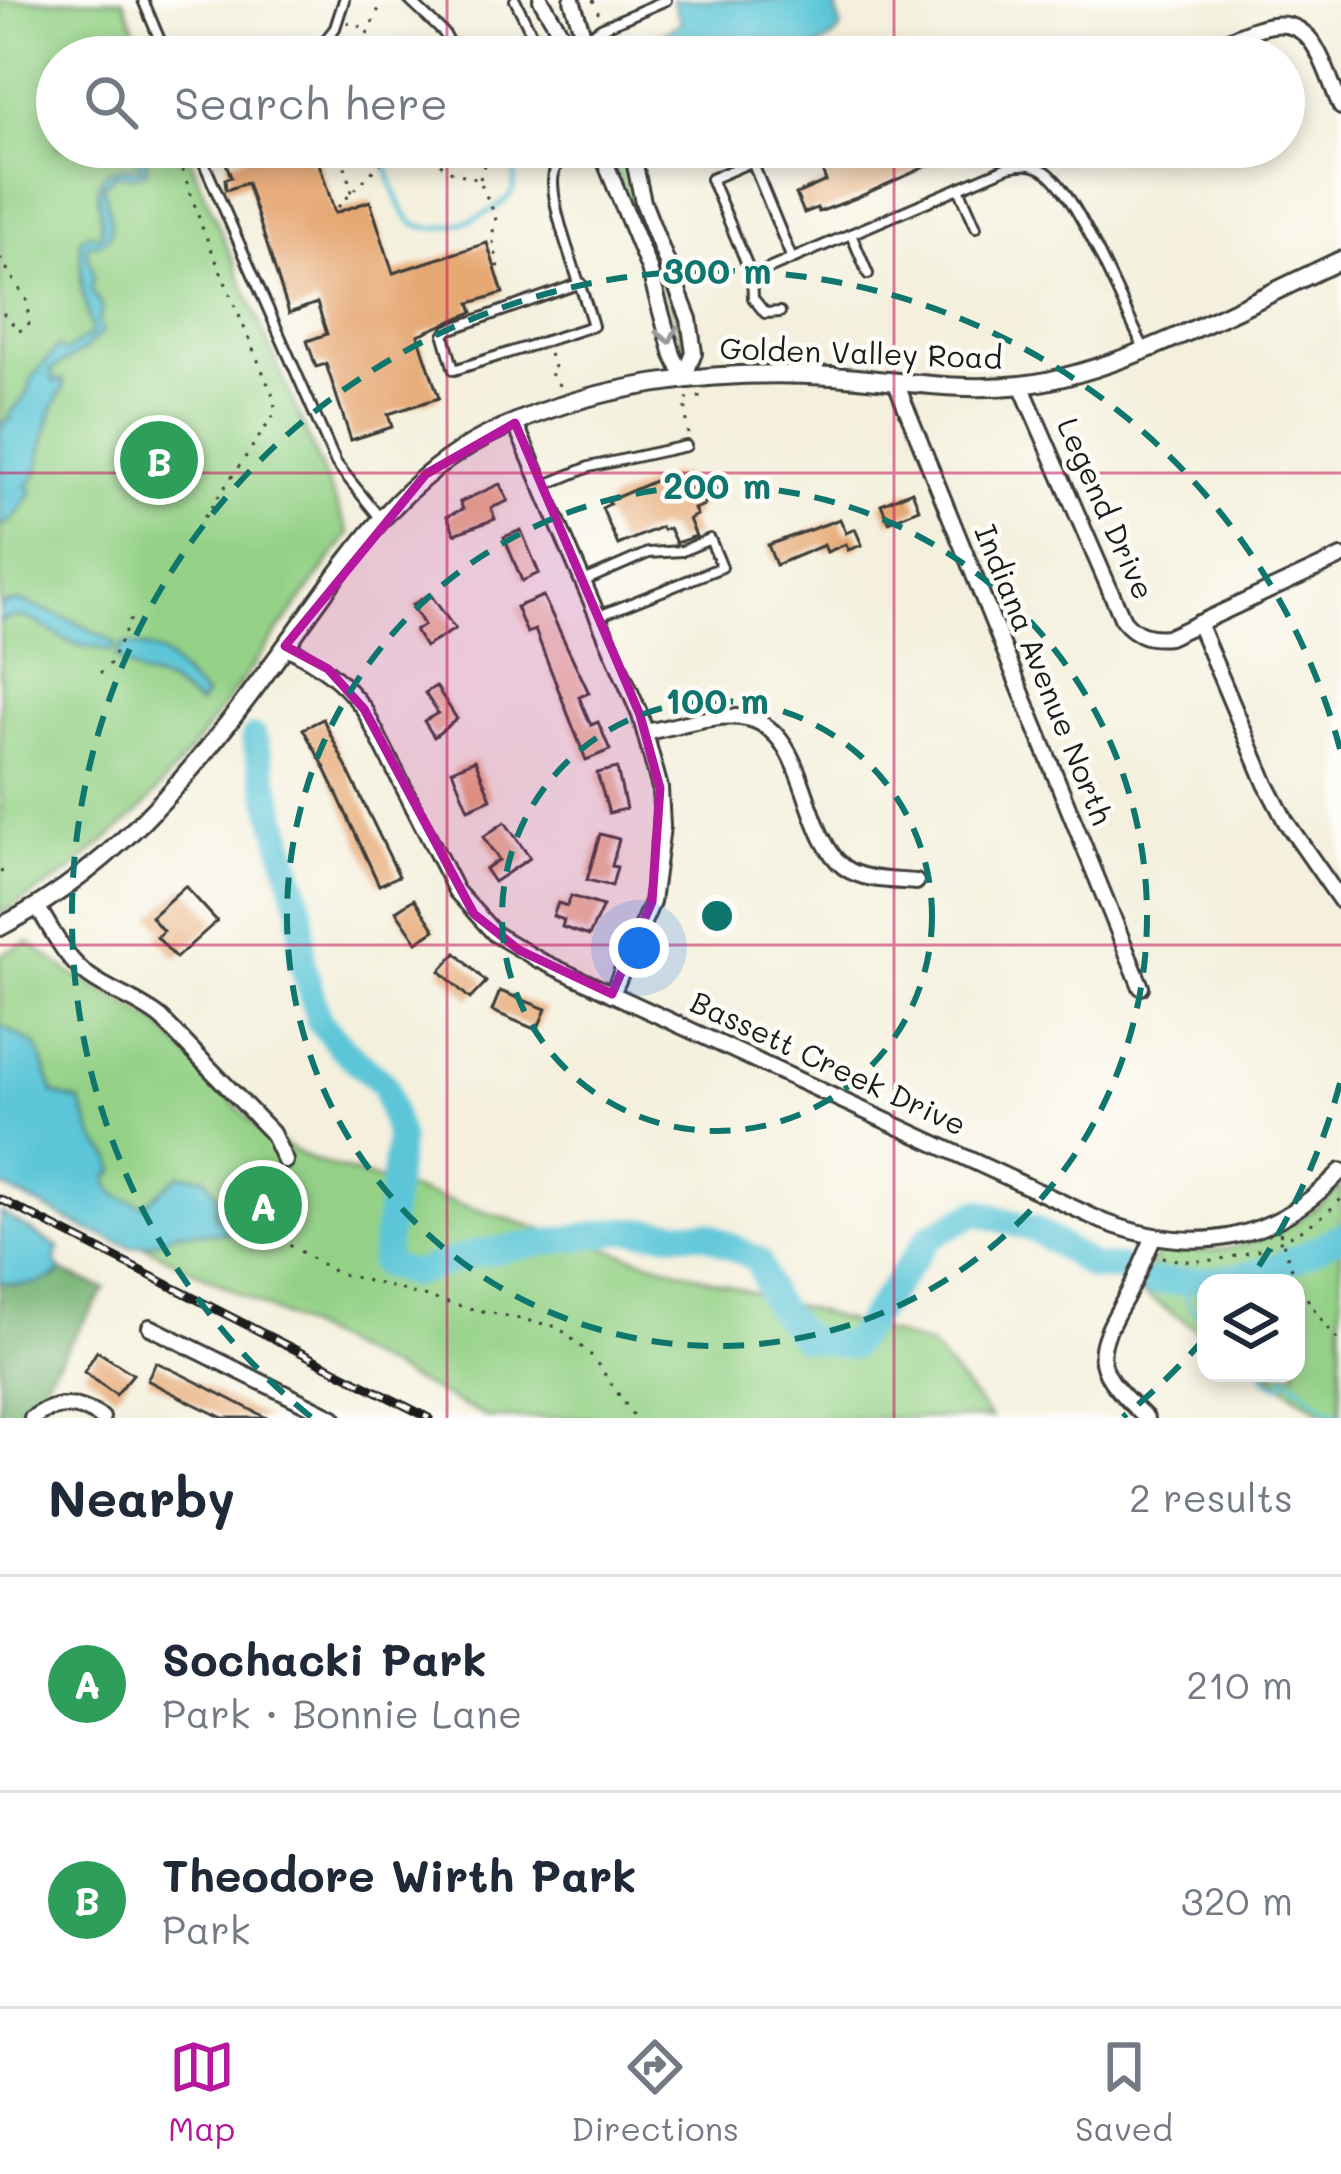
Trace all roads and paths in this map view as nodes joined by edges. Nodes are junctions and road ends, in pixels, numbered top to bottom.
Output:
1 (143, 0) edge
2 (344, 0) edge
3 (383, 0) edge
4 (409, 0) edge
5 (515, 0) edge
6 (541, 0) edge
7 (572, 0) edge
8 (666, 0) edge
9 (339, 20) junction
10 (368, 29) junction
11 (158, 36) edge
12 (330, 36) edge
13 (366, 36) edge
14 (446, 36) edge
15 (533, 36) edge
16 (567, 36) edge
17 (575, 36) edge
18 (591, 36) edge
19 (1235, 36) edge
20 (1341, 107) edge
21 (182, 168) edge
22 (207, 168) edge
23 (345, 168) edge
24 (375, 168) edge
25 (445, 168) edge
26 (483, 168) edge
27 (555, 168) edge
28 (608, 168) edge
29 (636, 168) edge
30 (737, 168) edge
31 (756, 168) edge
32 (1010, 168) edge
33 (1033, 168) edge
34 (479, 180) junction
35 (959, 188) junction
36 (352, 193) junction
37 (338, 207) dead end
38 (976, 227) dead end
39 (851, 234) junction
40 (0, 258) edge
41 (792, 259) junction
42 (1341, 260) edge
43 (499, 268) dead end
44 (868, 274) dead end
45 (752, 276) junction
46 (581, 283) junction
47 (0, 308) edge
48 (780, 312) dead end
49 (545, 341) junction
50 (1144, 348) junction
51 (707, 376) junction
52 (684, 378) junction
53 (896, 383) junction
54 (1021, 385) junction
55 (562, 392) dead end
56 (514, 424) junction
57 (686, 446) joint
58 (542, 487) junction
59 (381, 519) junction
60 (199, 525) dead end
61 (1341, 557) edge
62 (584, 581) junction
63 (134, 614) dead end
64 (598, 617) junction
65 (1198, 623) junction
66 (285, 646) junction
67 (100, 674) dead end
68 (646, 732) junction
69 (916, 882) dead end
70 (1341, 901) edge
71 (38, 908) junction
72 (0, 927) edge
73 (1141, 987) dead end
74 (612, 994) junction
75 (285, 1161) joint
76 (1341, 1171) edge
77 (1153, 1239) junction
78 (1285, 1248) dead end
79 (150, 1327) dead end
80 (1341, 1344) edge
81 (32, 1418) edge
82 (102, 1418) edge
83 (334, 1418) edge
84 (635, 1418) edge
85 (1146, 1418) edge

1 - 11 lane
2 - 9 lane
3 - 10 path
4 - 14 lane
5 - 15 lane
6 - 16 street
7 - 17 street
8 - 18 lane
9 - 10 path
9 - 12 lane
10 - 13 path
19 - 20 street
21 - 60 path
22 - 59 lane
23 - 36 path
24 - 36 path
25 - 34 path
26 - 34 path
27 - 46 lane
28 -> 52 street
29 - 52 street
30 - 45 lane
31 - 41 lane
32 - 35 lane
33 - 50 lane
34 - 43 path
35 - 38 lane
35 - 39 lane
36 - 37 path
39 - 41 lane
39 - 44 lane
40 - 47 path
41 - 45 lane
42 - 50 street, Golden Valley Road
45 - 48 lane
46 - 49 lane
46 - 49 lane
49 - 55 path
50 - 54 street, Golden Valley Road
51 - 52 street, Golden Valley Road
51 - 53 street, Golden Valley Road
51 - 57 path
52 - 56 street, Golden Valley Road
53 - 54 street, Golden Valley Road
53 - 73 street, Indiana Avenue North
54 - 65 street, Legend Drive
56 - 58 street
56 - 59 street, Golden Valley Road
57 - 58 lane
58 - 62 street
59 - 66 street, Golden Valley Road
61 - 65 street, Legend Drive
62 - 64 street
62 - 64 lane
63 - 67 path
64 - 68 street
65 - 70 street
66 - 71 street, Golden Valley Road
66 - 74 street, Bassett Creek Drive
68 - 69 street
68 - 74 street
71 - 72 street, Golden Valley Road
71 - 75 street
74 - 77 street, Bassett Creek Drive
75 - 84 path
76 - 77 street, Bassett Creek Drive
77 - 85 street
78 - 80 path
79 - 83 street
81 - 82 street

